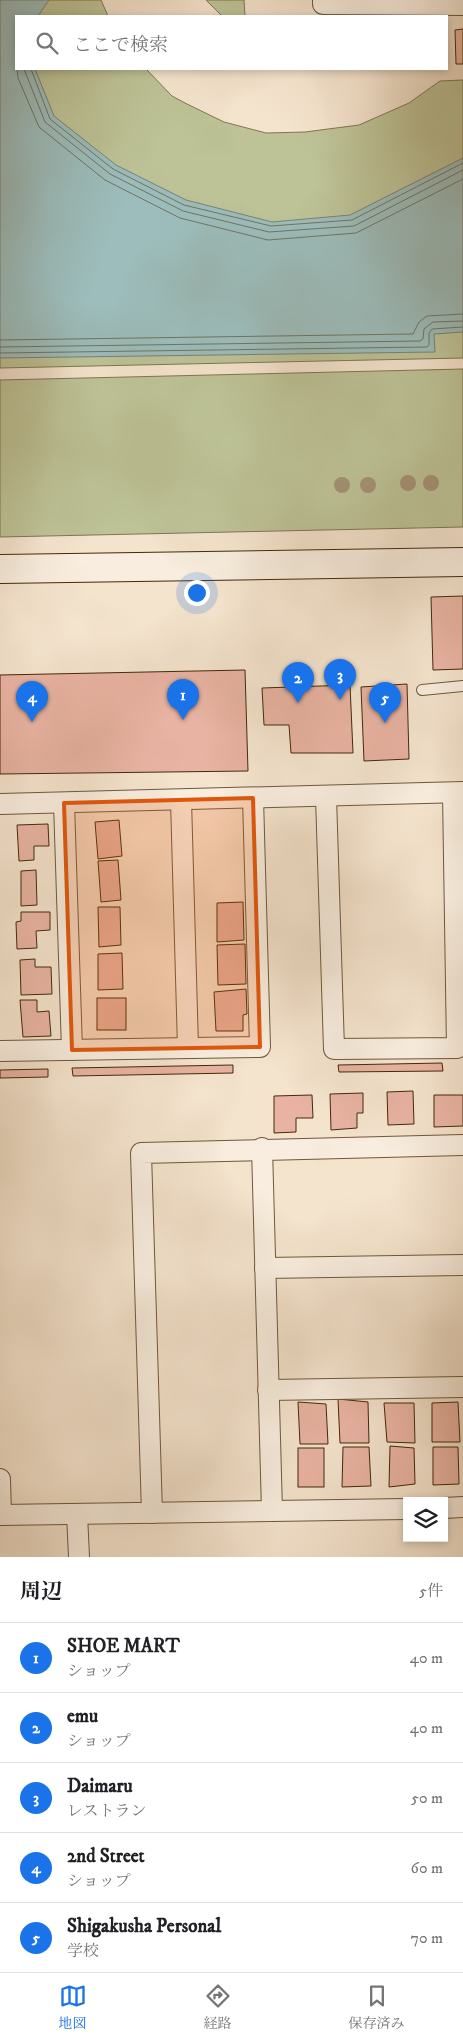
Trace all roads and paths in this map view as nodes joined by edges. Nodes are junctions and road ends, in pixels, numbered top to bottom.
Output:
1 (323, 0) edge
2 (463, 5) edge
3 (463, 562) edge
4 (0, 570) edge
5 (463, 686) edge
6 (422, 690) dead end
7 (458, 793) edge
8 (326, 797) junction
9 (253, 798) junction
10 (181, 800) junction
11 (64, 803) junction
12 (0, 804) edge
13 (188, 1048) junction
14 (72, 1050) junction
15 (0, 1051) edge
16 (463, 1145) edge
17 (262, 1148) junction
18 (463, 1265) edge
19 (265, 1268) junction
20 (463, 1387) edge
21 (268, 1390) junction
22 (0, 1479) edge
23 (463, 1507) edge
24 (403, 1508) edge
25 (448, 1508) edge
26 (272, 1511) junction
27 (152, 1513) junction
28 (77, 1514) junction
29 (1, 1515) edge
30 (79, 1557) edge

1 - 2 street
3 - 4 street
5 - 6 lane
7 - 8 street
7 - 8 street
8 - 9 street
9 - 10 street
9 - 13 street
10 - 11 street
10 - 13 street
11 - 12 street
11 - 14 street
13 - 14 street
14 - 15 street
16 - 17 street
17 - 19 street
17 - 27 street
18 - 19 street
19 - 21 street
20 - 21 street
21 - 26 street
22 - 29 street
23 - 25 street
24 - 26 street
26 - 27 street
27 - 28 street
28 - 29 street
28 - 30 street

